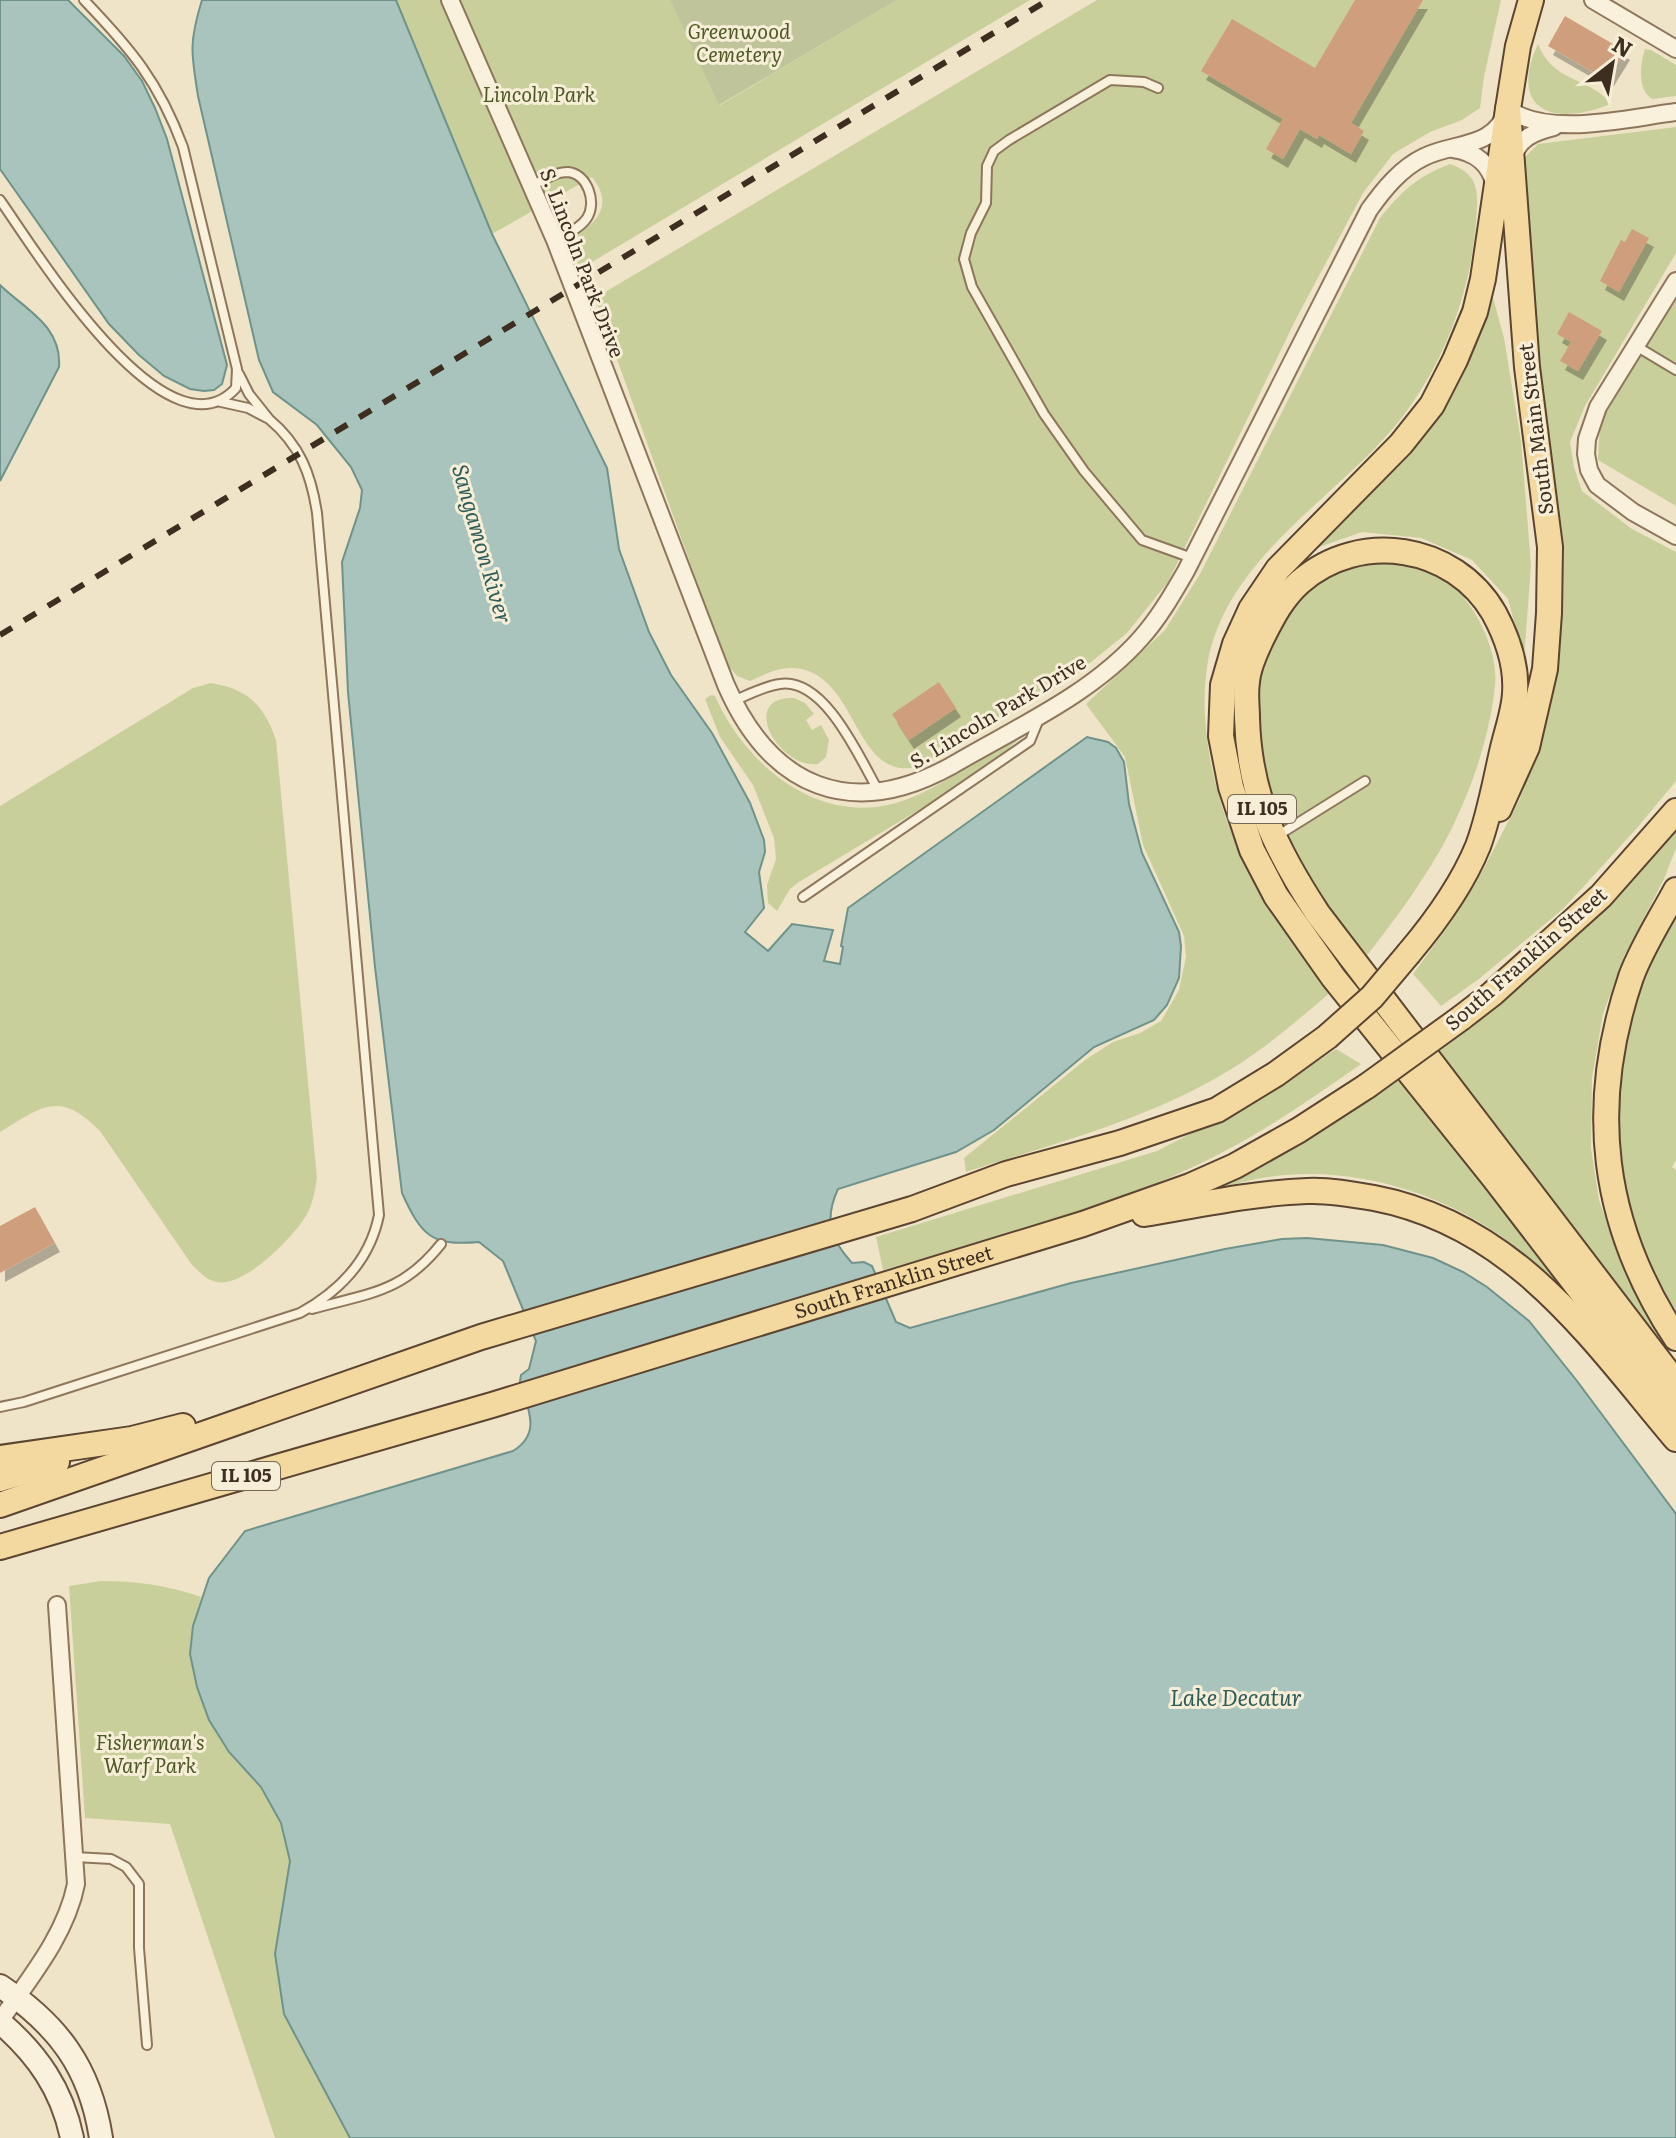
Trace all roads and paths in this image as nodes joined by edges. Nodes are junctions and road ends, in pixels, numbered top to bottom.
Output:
1 (84, 0) edge
2 (450, 0) edge
3 (1531, 0) edge
4 (1593, 0) edge
5 (1676, 49) edge
6 (1158, 88) dead end
7 (1508, 109) junction
8 (1676, 112) edge
9 (1564, 125) junction
10 (1447, 148) junction
11 (1512, 163) junction
12 (531, 186) junction
13 (1496, 192) junction
14 (0, 200) edge
15 (555, 240) junction
16 (1676, 281) edge
17 (1636, 346) junction
18 (237, 369) junction
19 (1676, 370) edge
20 (217, 402) junction
21 (269, 419) junction
22 (1676, 536) edge
23 (1192, 558) junction
24 (733, 701) junction
25 (1041, 713) junction
26 (1365, 781) dead end
27 (879, 793) junction
28 (1676, 811) edge
29 (1273, 839) junction
30 (1478, 846) junction
31 (1676, 890) edge
32 (803, 897) dead end
33 (1083, 1224) junction
34 (441, 1244) dead end
35 (300, 1313) junction
36 (1676, 1338) edge
37 (1676, 1383) edge
38 (329, 1390) junction
39 (0, 1407) edge
40 (1676, 1415) edge
41 (132, 1439) junction
42 (1676, 1439) edge
43 (0, 1458) edge
44 (0, 1479) edge
45 (0, 1505) edge
46 (0, 1547) edge
47 (57, 1605) dead end
48 (75, 1857) junction
49 (8, 1991) edge
50 (0, 2021) edge
51 (147, 2045) dead end
52 (72, 2138) edge
53 (101, 2138) edge

1 - 18 lane
2 - 12 street, S. Lincoln Park Drive
3 - 7 main road, South Main Street
4 - 5 street
6 - 23 lane
7 - 9 street
7 - 10 street, S. Lincoln Park Drive
7 - 11 main road, South Main Street
7 - 13 main road
8 - 9 street
9 - 11 street
10 - 13 street
10 - 23 street, S. Lincoln Park Drive
11 - 30 main road, South Main Street
12 - 15 street, S. Lincoln Park Drive
12 - 15 lane
13 - 40 main road
14 - 20 lane
15 - 24 street, S. Lincoln Park Drive
16 - 17 street
17 - 19 lane
17 - 22 street
18 - 20 lane
18 - 21 lane
20 - 21 lane
21 - 35 lane
23 - 25 street, S. Lincoln Park Drive
24 - 27 street, S. Lincoln Park Drive
24 - 27 lane
25 - 27 street, S. Lincoln Park Drive
25 - 32 lane
26 - 29 lane
28 - 33 main road, South Franklin Street, bridge
29 - 30 main road, IL 105
29 - 37 main road, IL 105
30 - 38 main road, IL 105, bridge
31 - 36 main road
33 - 42 main road, IL 105
33 - 46 main road, South Franklin Street / IL 105
34 - 35 lane
35 - 39 lane
38 - 41 main road, IL 105
38 - 45 main road
41 - 43 main road, IL 105
41 - 44 main road
47 - 48 street
48 - 49 street
48 - 51 lane
49 - 50 street
49 - 53 street
50 - 52 street

